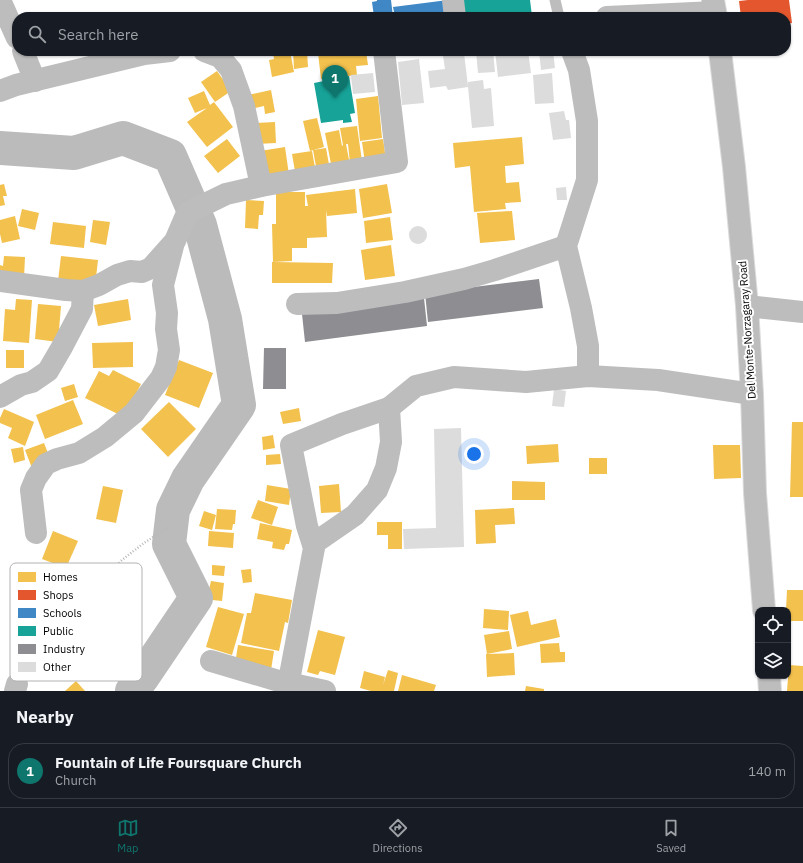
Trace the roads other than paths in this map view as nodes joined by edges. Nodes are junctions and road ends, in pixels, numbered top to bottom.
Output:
1 (0, 0) edge
2 (453, 0) edge
3 (555, 0) edge
4 (714, 10) edge
5 (454, 12) edge
6 (559, 12) edge
7 (683, 12) edge
8 (12, 27) edge
9 (25, 56) edge
10 (136, 56) edge
11 (217, 56) edge
12 (385, 56) edge
13 (574, 56) edge
14 (721, 56) edge
15 (35, 80) junction
16 (0, 91) edge
17 (261, 186) junction
18 (175, 241) junction
19 (566, 246) junction
20 (0, 281) edge
21 (83, 291) junction
22 (297, 304) dead end
23 (747, 306) junction
24 (803, 312) edge
25 (588, 376) junction
26 (752, 394) junction
27 (0, 397) edge
28 (389, 408) junction
29 (36, 533) dead end
30 (313, 544) junction
31 (764, 607) edge
32 (211, 661) dead end
33 (769, 679) edge
34 (288, 687) edge
35 (325, 691) edge
36 (770, 691) edge

1 - 8 street
2 - 5 street
3 - 6 lane
4 - 7 street
9 - 15 street
10 - 15 street
11 - 17 street
12 - 17 street
13 - 19 street
14 - 23 street, Del Monte-Norzagaray Road
15 - 16 street
17 - 18 street
18 - 21 street
18 - 29 street
19 - 22 street
19 - 25 street
20 - 21 street
21 - 27 street
23 - 24 street
23 - 26 street, Del Monte-Norzagaray Road
25 - 26 street
25 - 28 street
26 - 31 street, Del Monte-Norzagaray Road
28 - 30 street
28 - 30 street
30 - 34 street
32 - 34 street
33 - 36 street
34 - 35 street

